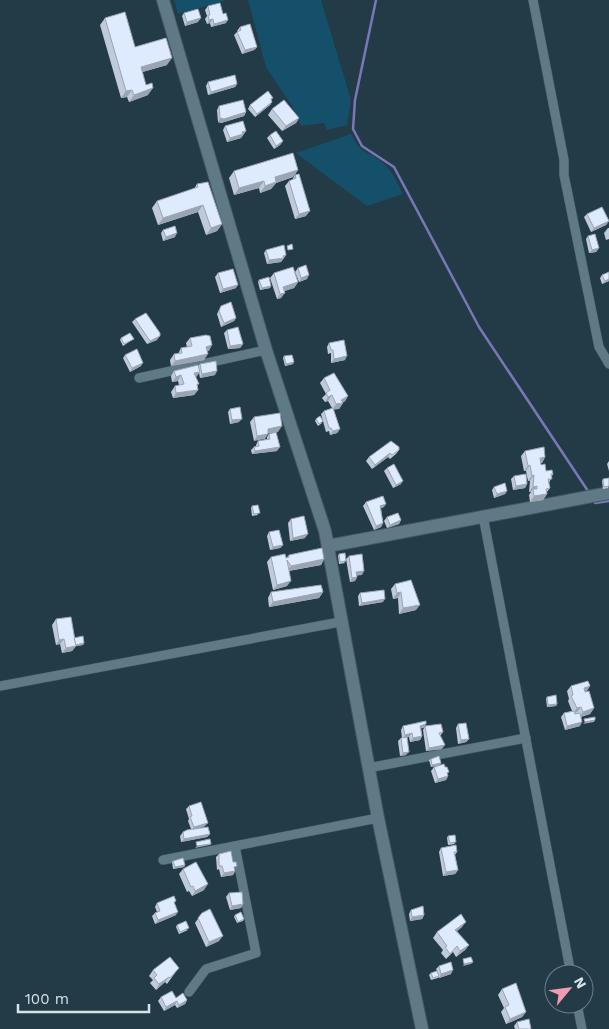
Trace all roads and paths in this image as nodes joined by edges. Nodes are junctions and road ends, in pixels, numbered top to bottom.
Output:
1 (164, 0) edge
2 (533, 0) edge
3 (266, 350) junction
4 (609, 364) edge
5 (140, 378) dead end
6 (609, 492) edge
7 (483, 516) junction
8 (328, 546) junction
9 (340, 622) junction
10 (0, 686) edge
11 (526, 738) junction
12 (368, 768) junction
13 (378, 818) junction
14 (235, 846) junction
15 (163, 860) dead end
16 (569, 964) edge
17 (189, 992) dead end
18 (579, 1014) edge
19 (422, 1029) edge
20 (582, 1029) edge

1 - 3 street
2 - 4 street
3 - 5 street
3 - 8 street
6 - 7 street
7 - 8 street
7 - 11 street
8 - 9 street
9 - 10 street
9 - 12 street
11 - 12 street
11 - 16 street
12 - 13 street
13 - 14 street
13 - 19 street
14 - 15 street
14 - 17 street
18 - 20 street

